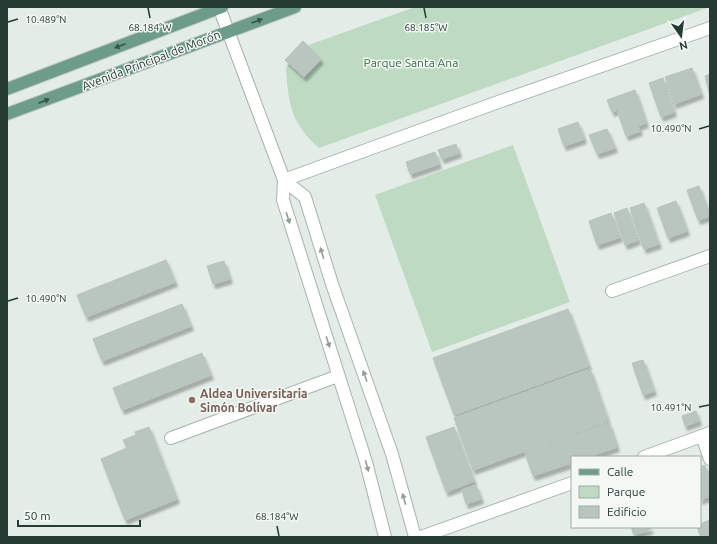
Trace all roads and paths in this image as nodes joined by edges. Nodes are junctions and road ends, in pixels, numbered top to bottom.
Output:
1 (220, 7) edge
2 (295, 7) edge
3 (710, 28) edge
4 (229, 31) junction
5 (7, 89) edge
6 (7, 114) edge
7 (284, 180) junction
8 (710, 256) edge
9 (612, 291) dead end
10 (338, 376) junction
11 (706, 434) edge
12 (171, 438) dead end
13 (647, 456) edge
14 (710, 459) edge
15 (571, 483) edge
16 (385, 537) edge
17 (415, 537) edge
18 (421, 537) edge

1 - 4 street
1 -> 5 main road, Avenida Principal de Morón
4 -> 2 main road, Avenida Principal de Morón
3 - 7 street
6 -> 4 main road, Avenida Principal de Morón
4 - 7 street
7 -> 10 street
17 -> 7 street
8 - 9 street
10 - 12 street
10 -> 16 street
11 - 13 street
11 - 14 street
15 - 18 street

